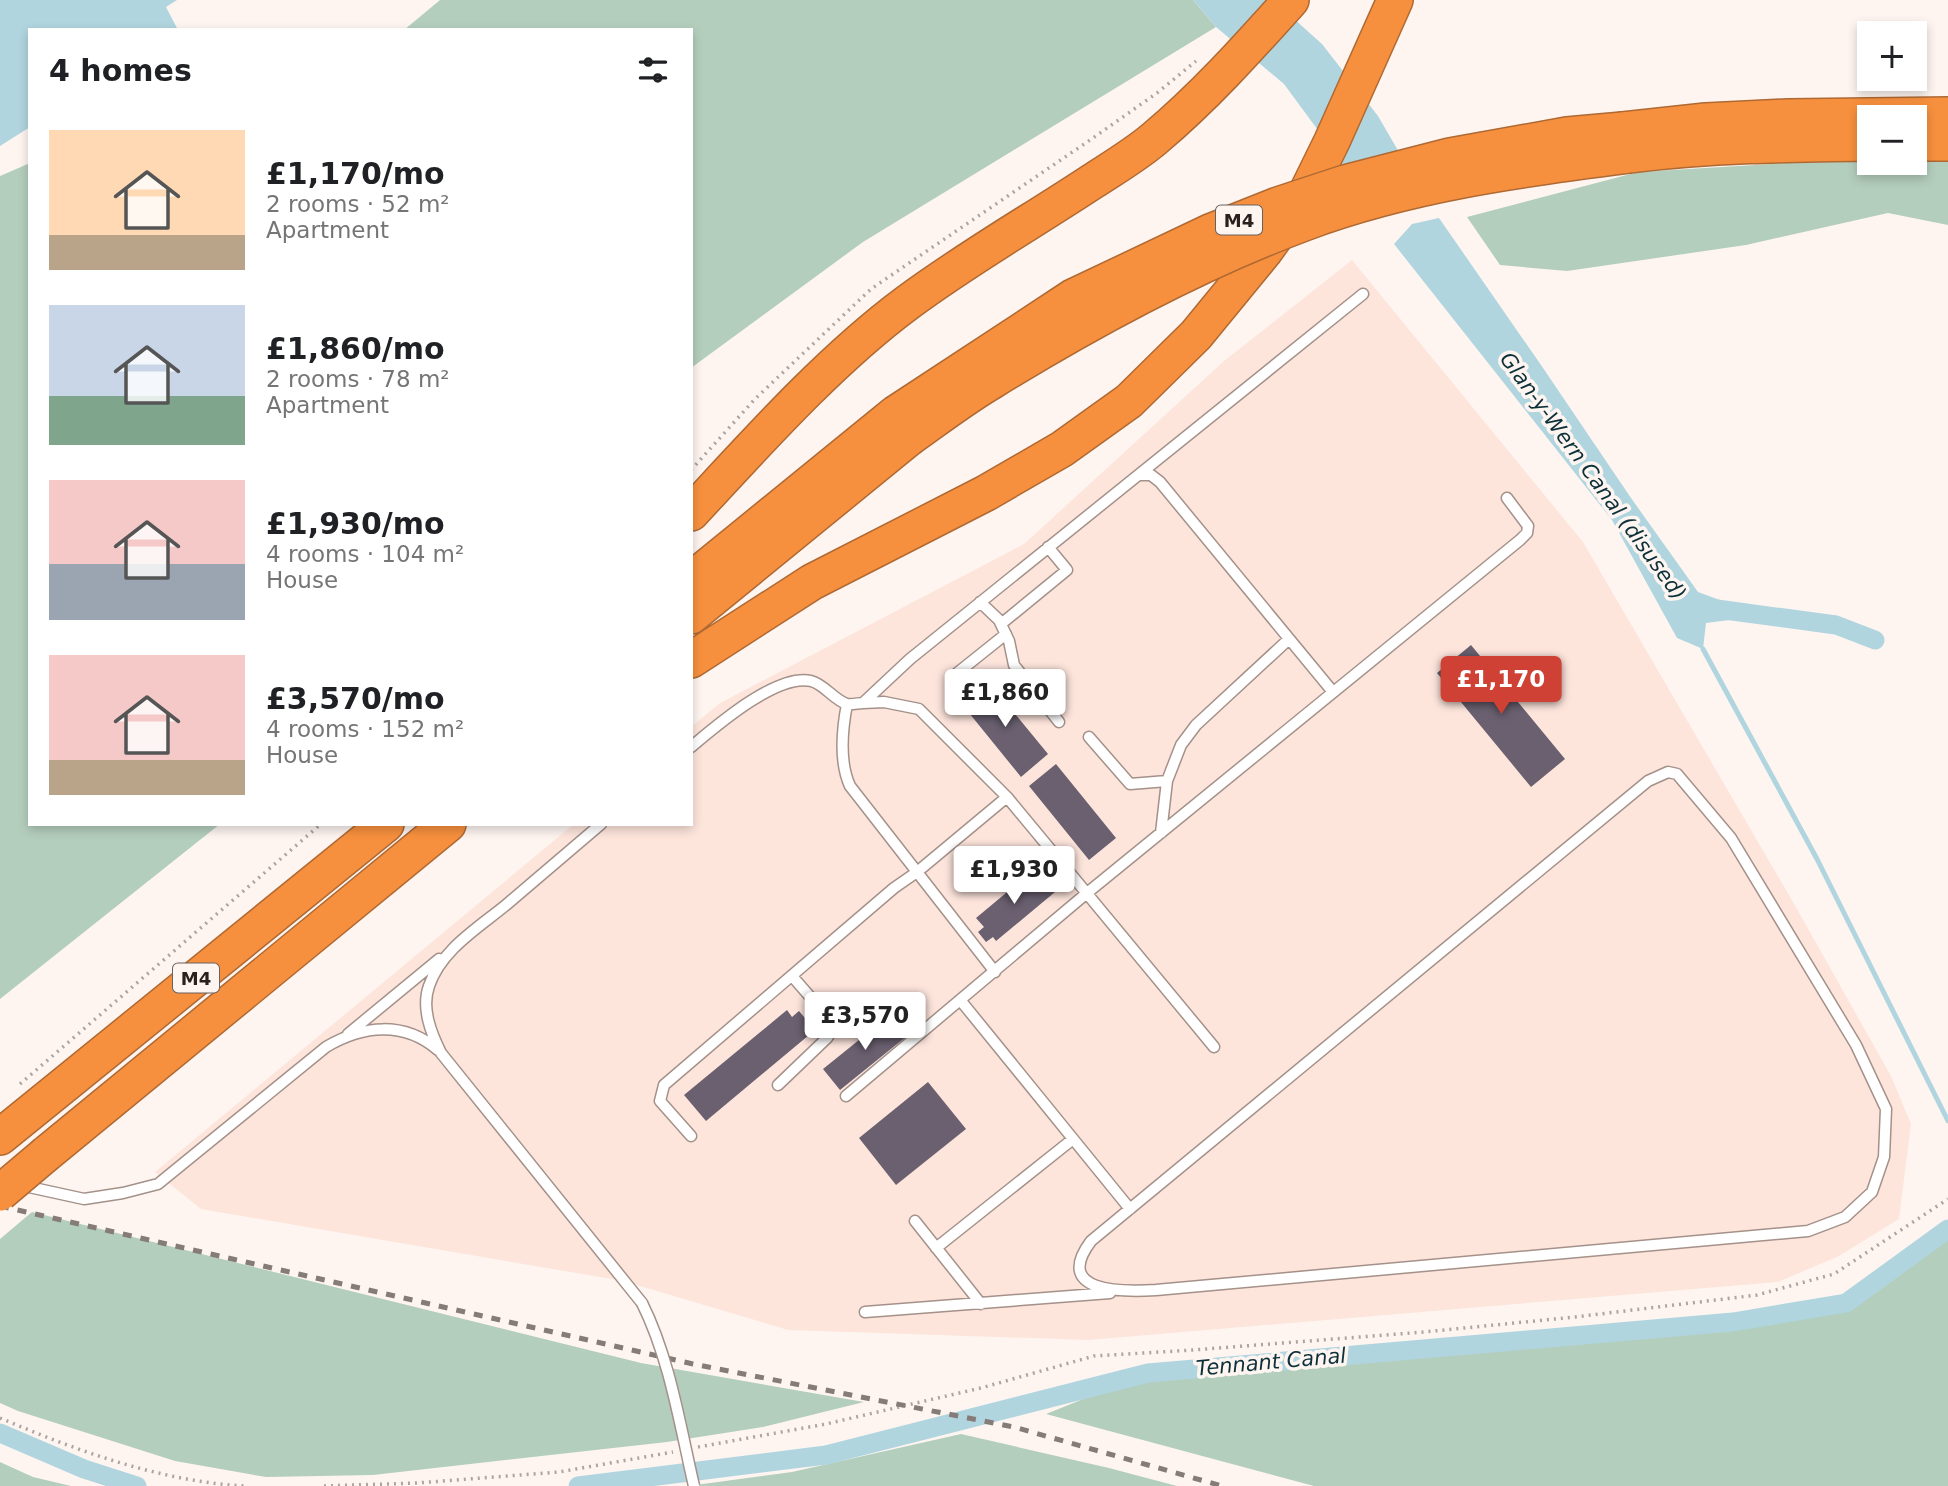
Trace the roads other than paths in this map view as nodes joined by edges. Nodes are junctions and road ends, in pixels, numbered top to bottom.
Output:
1 (1291, 0) edge
2 (1389, 12) edge
3 (1948, 115) edge
4 (1627, 142) junction
5 (1857, 143) edge
6 (1927, 143) edge
7 (1948, 143) edge
8 (1363, 294) dead end
9 (902, 426) junction
10 (1139, 475) junction
11 (1507, 498) dead end
12 (693, 511) edge
13 (1048, 547) junction
14 (693, 579) edge
15 (980, 602) junction
16 (693, 614) edge
17 (1004, 629) junction
18 (1289, 639) junction
19 (693, 659) edge
20 (956, 674) dead end
21 (1333, 692) junction
22 (863, 703) junction
23 (847, 704) junction
24 (1059, 722) dead end
25 (1089, 737) dead end
26 (693, 745) edge
27 (1167, 781) junction
28 (1007, 797) junction
29 (384, 826) edge
30 (446, 826) edge
31 (459, 826) edge
32 (599, 826) edge
33 (1161, 833) junction
34 (397, 867) junction
35 (917, 872) junction
36 (1087, 893) junction
37 (458, 943) junction
38 (995, 972) junction
39 (792, 976) junction
40 (961, 1000) junction
41 (345, 1036) junction
42 (1214, 1047) dead end
43 (441, 1053) junction
44 (778, 1085) dead end
45 (846, 1096) dead end
46 (3, 1134) edge
47 (691, 1136) dead end
48 (1073, 1139) junction
49 (0, 1180) edge
50 (0, 1193) edge
51 (1130, 1209) junction
52 (915, 1221) dead end
53 (936, 1248) junction
54 (1132, 1291) junction
55 (981, 1304) junction
56 (865, 1312) dead end
57 (694, 1486) edge

1 - 12 highway
2 - 19 highway, M4, bridge
3 - 4 highway, M4
4 - 5 highway, M4
4 - 9 highway, M4, bridge
6 - 7 highway
8 - 10 lane
9 - 14 highway, M4
9 - 16 highway, M4
10 - 13 lane
10 - 18 lane
11 - 21 lane
13 - 15 lane
13 - 17 lane
15 - 17 lane
15 - 22 lane
17 - 20 lane
17 - 24 lane
18 - 21 lane
18 - 27 lane
21 - 33 lane
22 - 23 lane
22 - 28 lane
23 - 26 lane
23 - 35 lane
25 - 27 lane
27 - 33 lane
28 - 35 lane
28 - 36 lane
29 - 46 highway, M4
30 - 34 highway, M4
31 - 34 highway, M4
32 - 37 lane
33 - 36 lane
34 - 50 highway, M4, bridge
35 - 38 lane
35 - 39 lane
36 - 38 lane
36 - 42 lane
37 - 41 lane
37 - 43 lane
38 - 40 lane
39 - 44 lane
39 - 47 lane
40 - 45 lane
40 - 48 lane
41 - 43 lane
41 - 49 lane
43 - 57 lane, bridge
48 - 51 lane
48 - 53 lane
51 - 54 lane
51 - 54 lane
52 - 53 lane
53 - 55 lane
54 - 55 lane
55 - 56 lane

